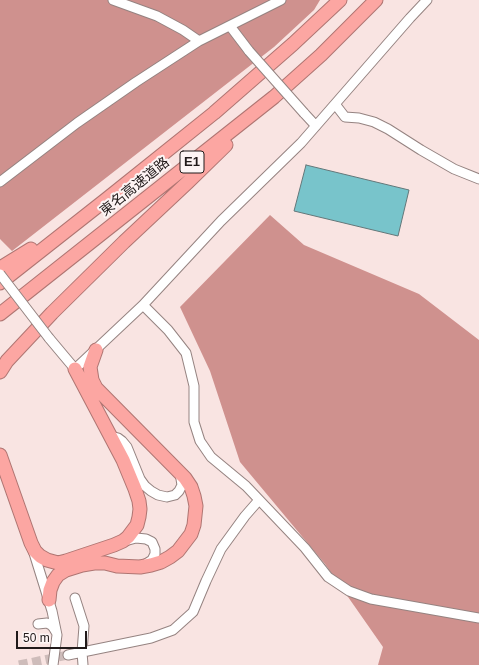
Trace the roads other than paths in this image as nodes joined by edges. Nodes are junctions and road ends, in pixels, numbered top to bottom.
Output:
1 (113, 0) edge
2 (281, 0) edge
3 (340, 0) edge
4 (376, 0) edge
5 (427, 0) edge
6 (230, 26) junction
7 (199, 41) junction
8 (274, 97) junction
9 (335, 104) junction
10 (316, 126) junction
11 (479, 179) edge
12 (0, 182) edge
13 (108, 198) junction
14 (0, 268) edge
15 (0, 274) edge
16 (0, 283) edge
17 (143, 305) junction
18 (0, 314) edge
19 (96, 350) junction
20 (75, 369) junction
21 (0, 372) edge
22 (111, 436) junction
23 (0, 455) edge
24 (179, 472) junction
25 (259, 500) junction
26 (123, 541) junction
27 (30, 543) junction
28 (140, 567) junction
29 (75, 598) dead end
30 (49, 600) junction
31 (479, 618) edge
32 (38, 624) dead end
33 (57, 636) junction
34 (82, 652) junction
35 (68, 655) tunnel mouth
36 (53, 665) edge
37 (83, 665) edge

1 - 7 street
2 - 6 street
3 - 13 highway, 東名高速道路 / E1
4 - 8 highway, 東名高速道路 / E1
5 - 9 street
6 - 7 street
6 - 10 street, bridge
7 - 12 street
8 - 18 highway, 東名高速道路 / E1
8 - 21 highway
9 - 10 street
9 - 11 street
10 - 17 street
13 - 14 highway
13 - 16 highway, 東名高速道路 / E1
15 - 20 street, bridge
17 - 19 street
17 - 25 street
19 - 20 street
19 - 24 highway
20 - 22 highway
22 - 24 street
22 - 26 highway
23 - 27 highway
24 - 28 highway
25 - 31 street
25 - 34 street
26 - 27 highway
26 - 28 street
27 - 30 street
28 - 30 highway
29 - 34 street
30 - 33 street
32 - 33 street
33 - 36 street
34 - 35 street
34 - 37 street

